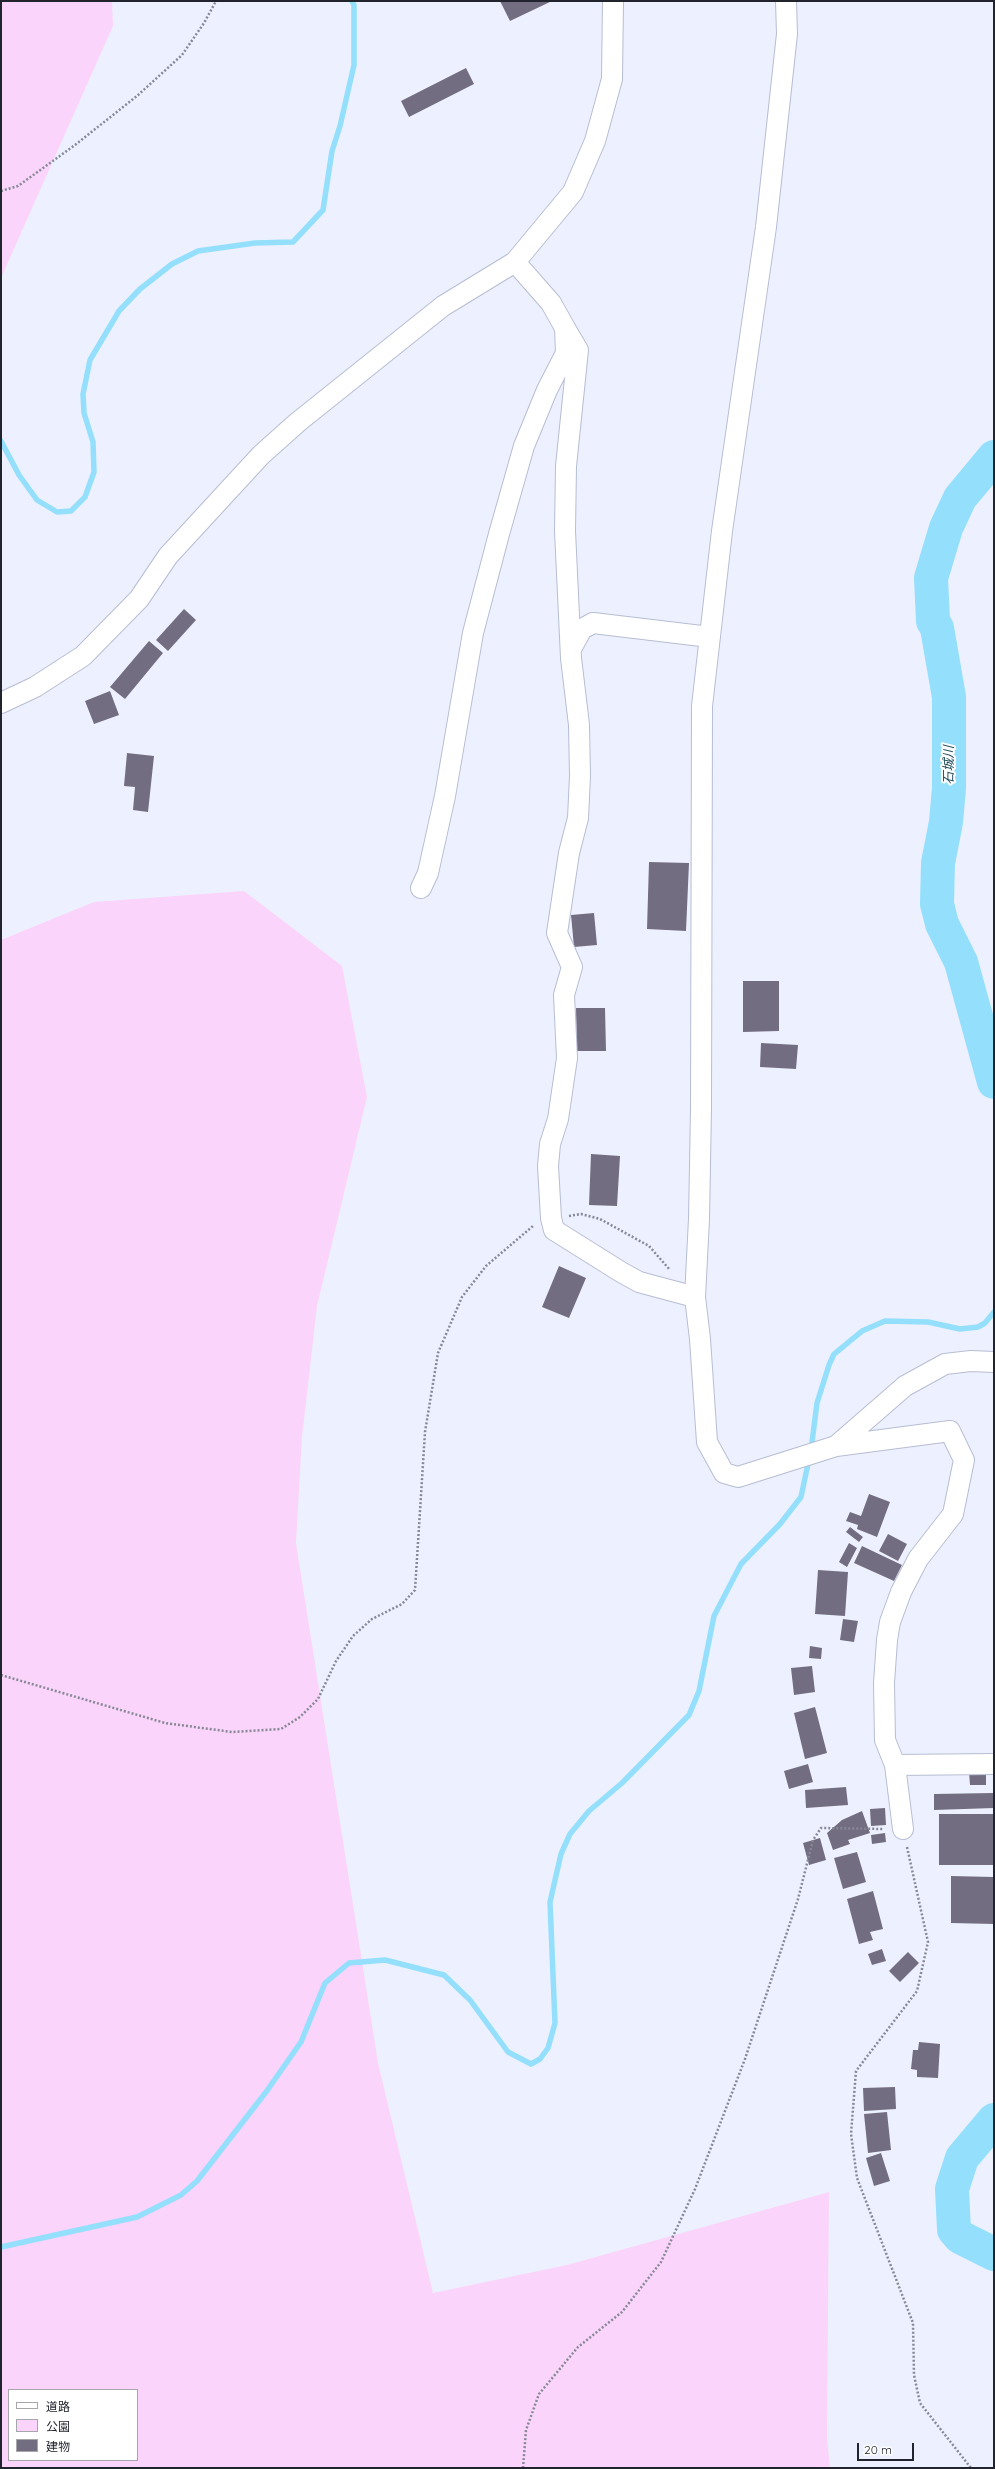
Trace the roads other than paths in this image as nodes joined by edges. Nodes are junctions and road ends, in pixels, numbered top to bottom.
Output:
1 (613, 1) edge
2 (786, 1) edge
3 (515, 262) junction
4 (565, 328) junction
5 (710, 637) junction
6 (571, 649) junction
7 (1, 703) edge
8 (421, 888) dead end
9 (695, 1297) junction
10 (994, 1362) edge
11 (836, 1446) junction
12 (994, 1764) edge
13 (895, 1765) junction
14 (903, 1829) road end

1 - 3 street
2 - 5 street
3 - 4 street
3 - 7 street
4 - 6 street
4 - 8 street
5 - 6 street
5 - 9 street
6 - 9 street
9 - 11 street
10 - 11 street
11 - 13 street
12 - 13 street
13 - 14 street

